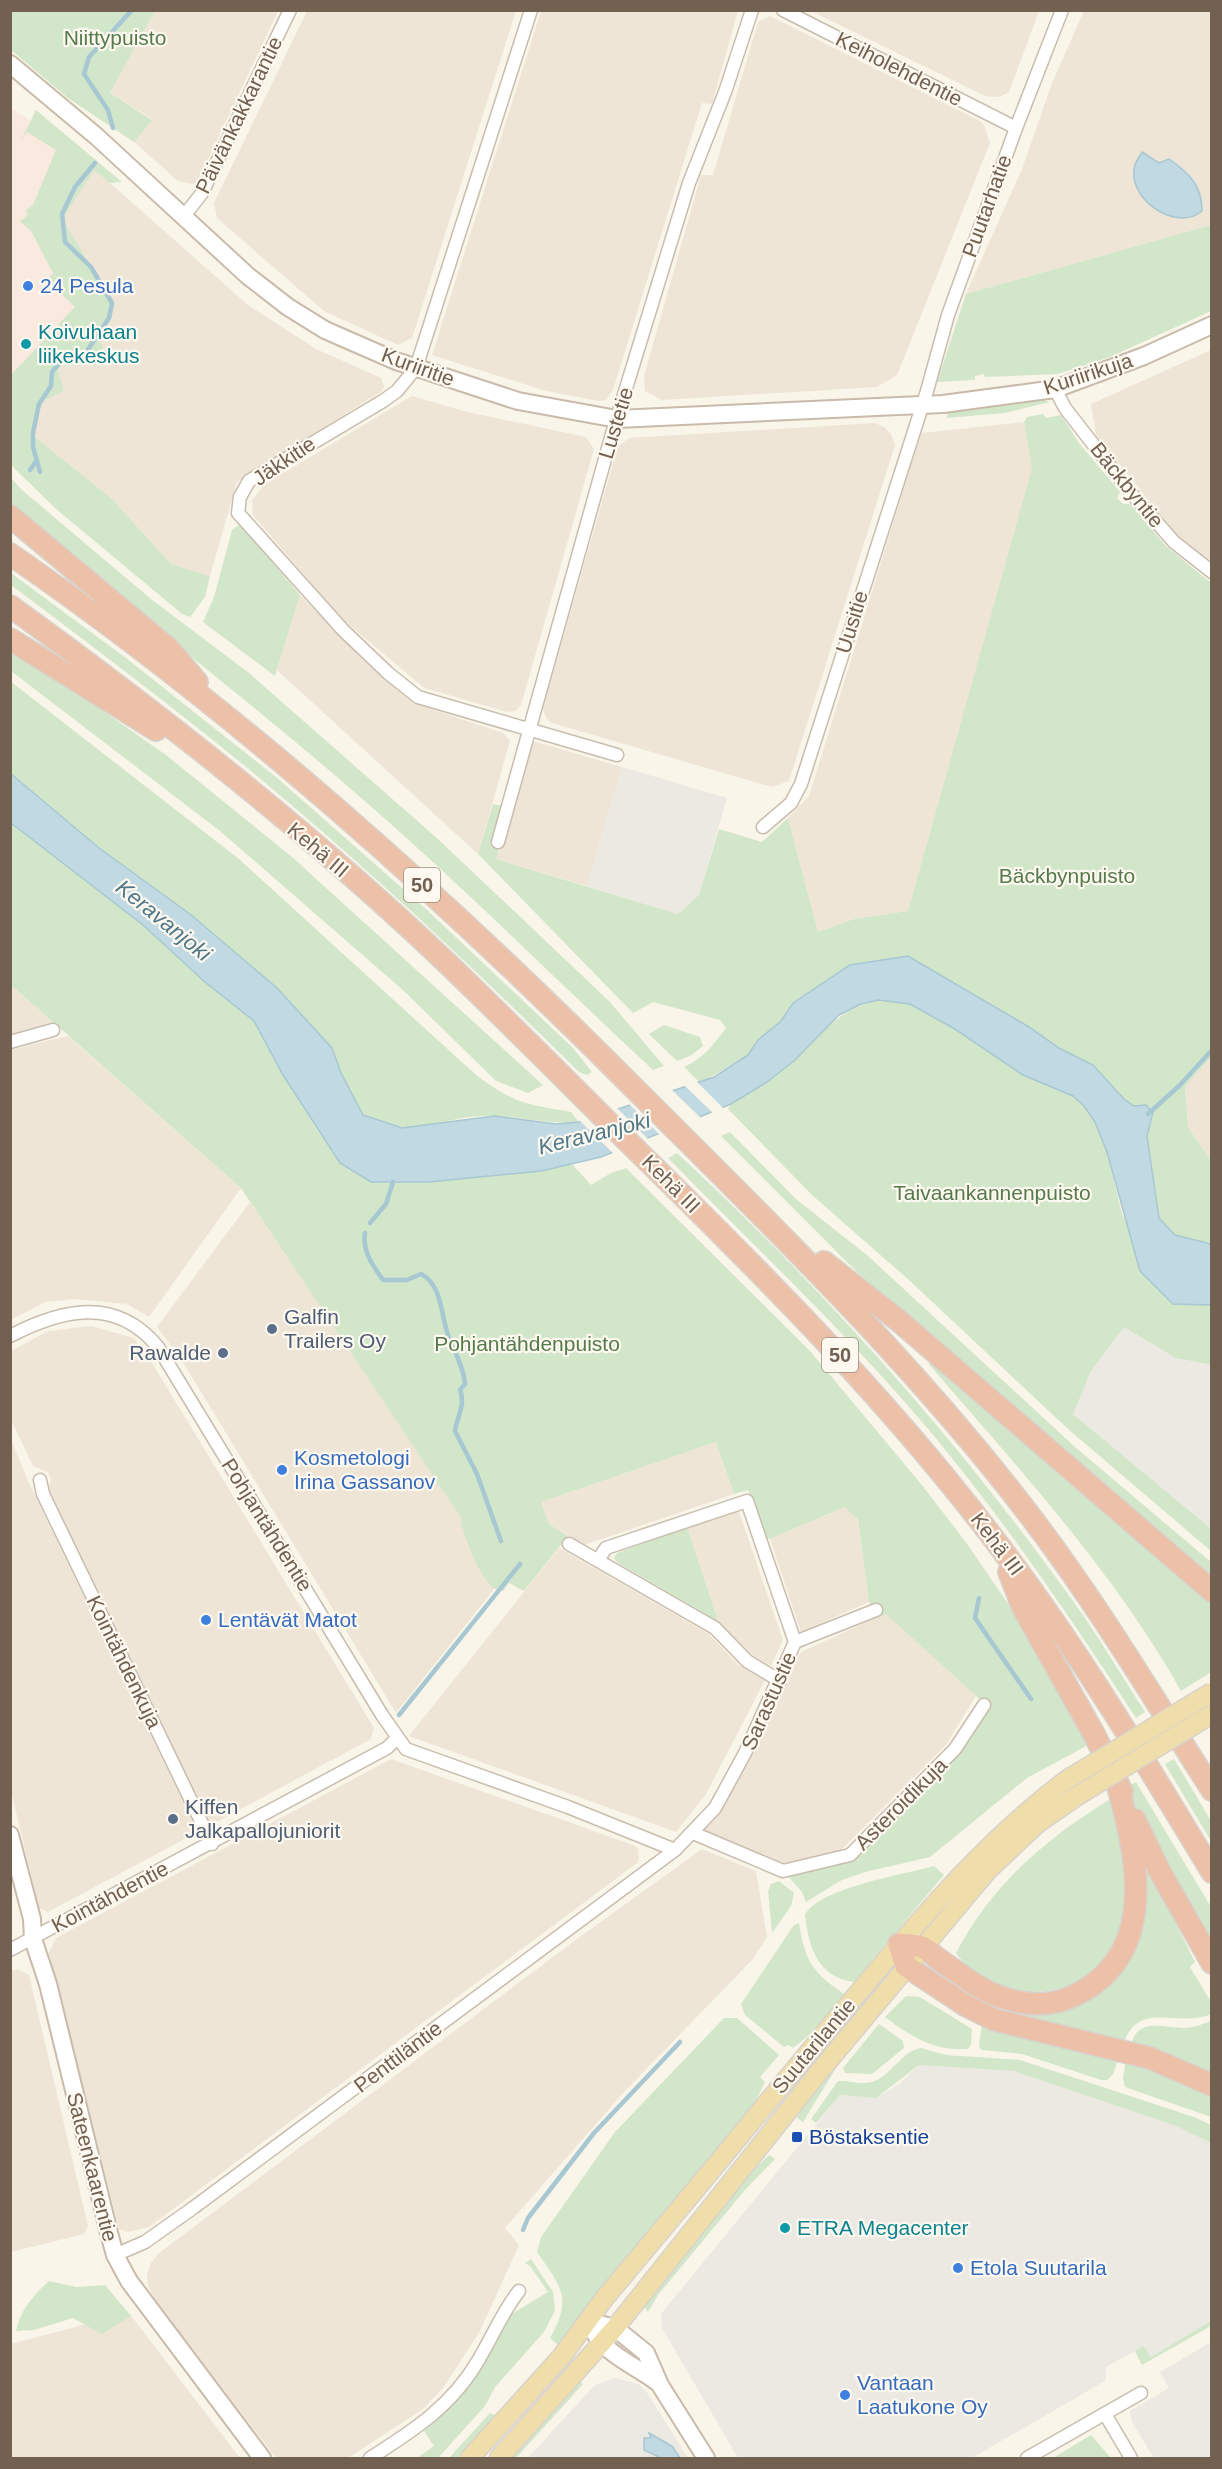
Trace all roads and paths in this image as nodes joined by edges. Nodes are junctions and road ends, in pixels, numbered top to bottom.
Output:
1 (290, 10) edge
2 (531, 10) edge
3 (752, 10) edge
4 (783, 10) edge
5 (1062, 10) edge
6 (10, 64) edge
7 (1016, 128) junction
8 (184, 216) junction
9 (1212, 325) edge
10 (416, 368) junction
11 (1054, 389) junction
12 (923, 405) junction
13 (617, 419) junction
14 (10, 516) edge
15 (10, 554) edge
16 (1212, 572) edge
17 (10, 606) edge
18 (10, 639) edge
19 (227, 717) junction
20 (528, 730) junction
21 (617, 755) dead end
22 (224, 770) junction
23 (763, 827) dead end
24 (498, 842) dead end
25 (53, 1030) dead end
26 (10, 1042) edge
27 (752, 1203) junction
28 (10, 1336) edge
29 (40, 1480) dead end
30 (569, 1545) dead end
31 (999, 1546) junction
32 (598, 1560) junction
33 (1212, 1591) edge
34 (876, 1610) dead end
35 (795, 1642) junction
36 (780, 1681) junction
37 (1212, 1692) edge
38 (984, 1705) dead end
39 (1212, 1714) edge
40 (397, 1738) junction
41 (1118, 1783) junction
42 (1212, 1790) edge
43 (693, 1833) junction
44 (10, 1835) edge
45 (212, 1844) junction
46 (675, 1850) junction
47 (1212, 1872) edge
48 (33, 1939) junction
49 (899, 1944) junction
50 (922, 1947) junction
51 (10, 1950) edge
52 (1212, 1963) edge
53 (906, 1966) junction
54 (1212, 2085) edge
55 (115, 2255) junction
56 (519, 2291) dead end
57 (587, 2321) junction
58 (615, 2328) junction
59 (601, 2344) junction
60 (660, 2385) junction
61 (1141, 2393) dead end
62 (1105, 2414) junction
63 (262, 2458) edge
64 (370, 2458) edge
65 (470, 2458) edge
66 (499, 2458) edge
67 (706, 2458) edge
68 (1027, 2458) edge
69 (1131, 2458) edge

1 - 8 street, Päivänkakkarantie
2 - 10 street, Jäkkitie
3 - 13 street, Lustetie
4 - 7 street, Keiholehdentie
5 - 7 street, Puutarhatie
6 - 8 street, Kuriiritie
7 - 12 street, Puutarhatie
8 - 10 street, Kuriiritie
9 - 11 street, Kuriirikuja
10 - 13 street, Kuriiritie
10 - 20 street, Jäkkitie
11 - 12 street, Kuriirikuja
11 - 16 street, Bäckbyntie
12 - 13 street, Kuriiritie
12 - 23 street, Uusitie
13 - 20 street, Lustetie
14 - 19 highway
15 - 19 highway, Kehä III / 50
17 - 22 highway, Kehä III / 50
18 - 22 highway
19 - 27 highway, Kehä III / 50
20 - 21 street, Jäkkitie
20 - 24 street, Lustetie
22 - 31 highway, Kehä III / 50
25 - 26 street
27 - 33 highway
27 - 42 highway, Kehä III / 50
28 - 40 street, Pohjantähdentie
29 - 45 street, Kointähdenkuja
30 - 32 street
31 - 41 highway
31 - 47 highway, Kehä III / 50
32 - 35 street, Sarastustie
32 - 36 street
34 - 35 street
35 - 36 street, Sarastustie
36 - 43 street, Sarastustie
37 - 49 main road, Suutarilantie, bridge
38 - 43 street, Asteroidikuja
39 - 50 main road, Suutarilantie, bridge
40 - 45 street, Kointähdentie
40 - 46 street, Pohjantähdentie
41 - 50 highway
41 - 52 highway
43 - 46 street, Sarastustie
44 - 48 street, Sateenkaarentie
45 - 48 street, Kointähdentie
46 - 55 street, Penttiläntie
48 - 51 street, Kointähdentie
48 - 55 street, Sateenkaarentie
49 - 50 highway
49 - 53 highway
49 - 57 main road, Suutarilantie
50 - 53 main road, Suutarilantie
53 - 54 highway
53 - 58 main road, Suutarilantie
55 - 63 street, Sateenkaarentie
56 - 64 street
57 - 58 street
57 - 59 street
57 - 65 main road, Suutarilantie
58 - 59 main road, Suutarilantie
58 - 60 street
59 - 60 street
59 - 66 main road, Suutarilantie
60 - 67 street
61 - 62 street
62 - 68 street
62 - 69 street

